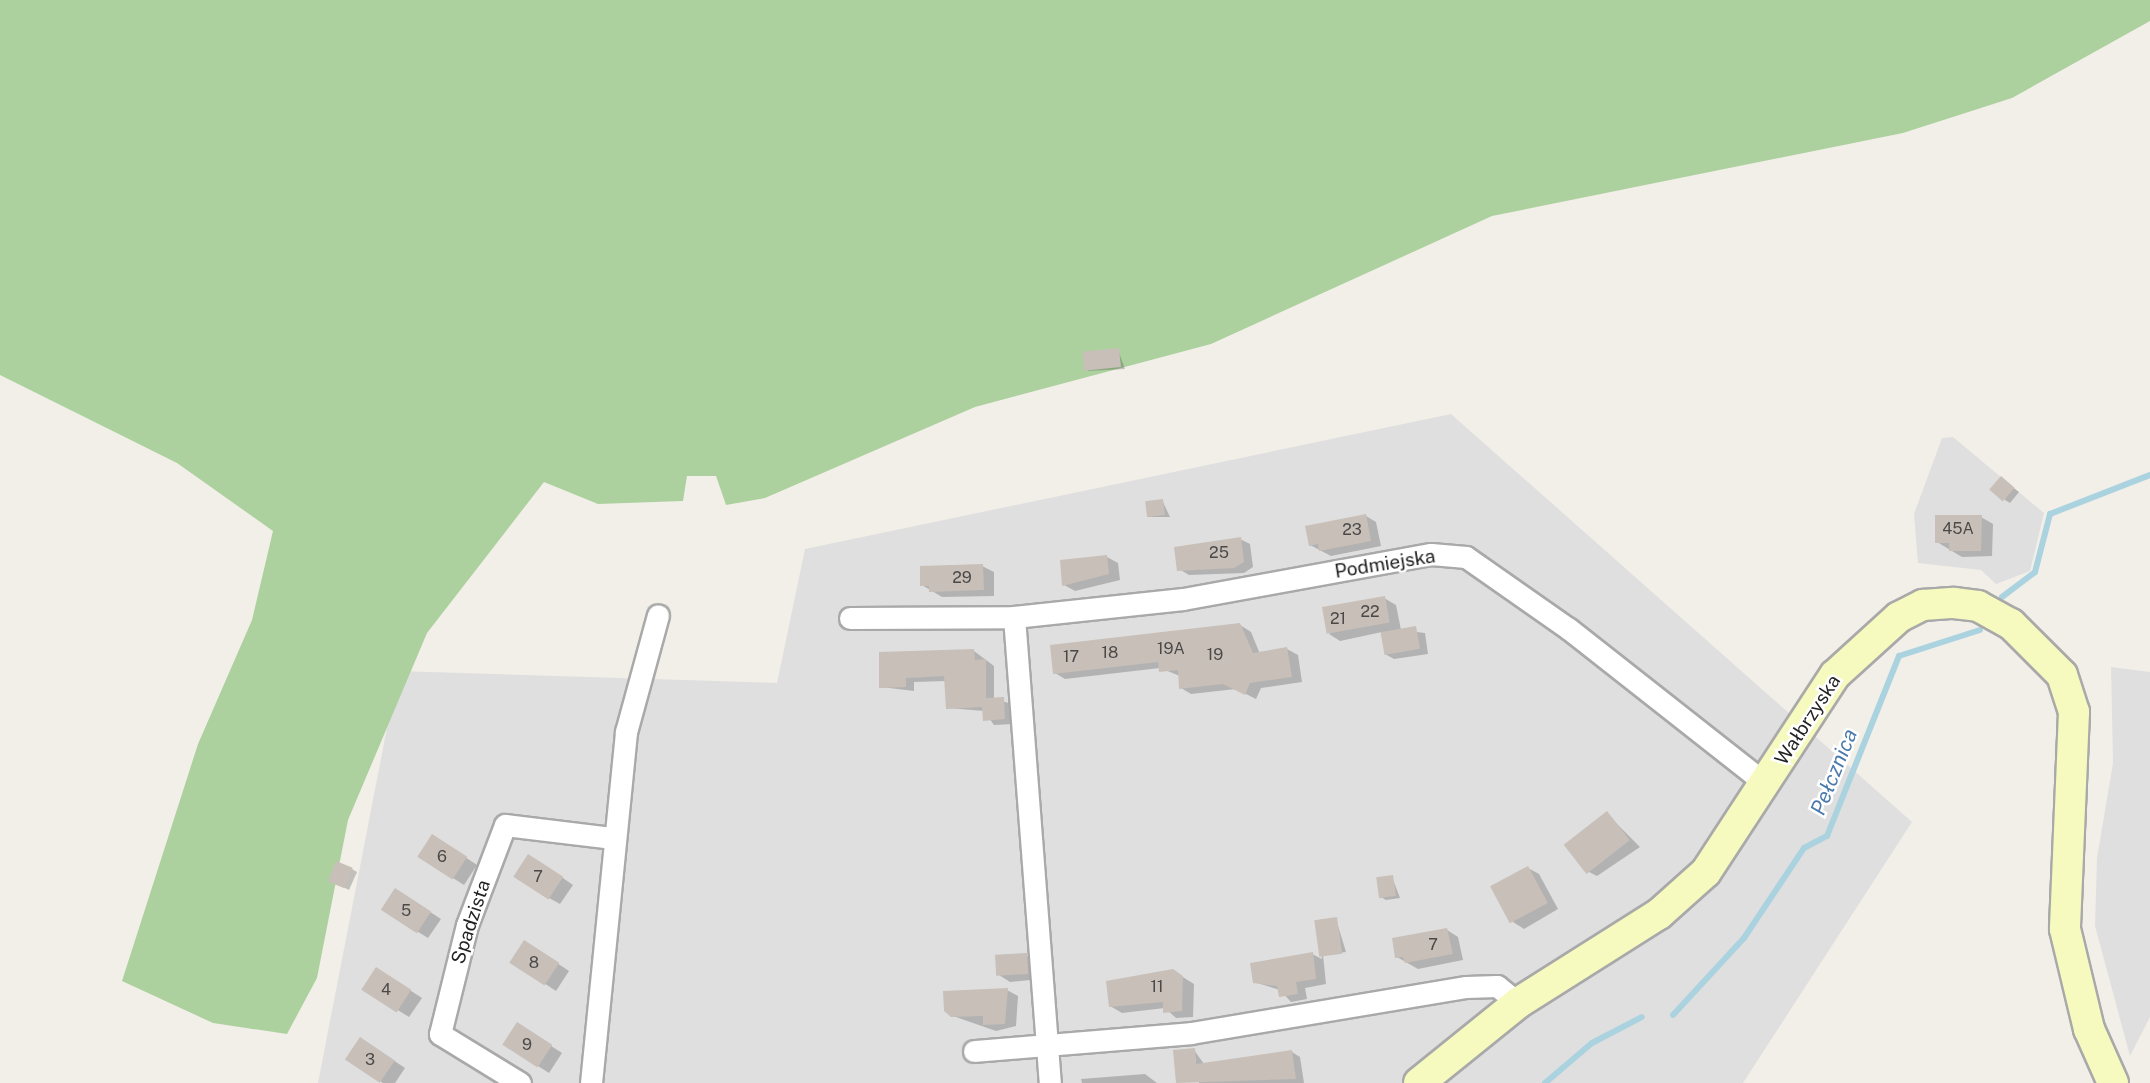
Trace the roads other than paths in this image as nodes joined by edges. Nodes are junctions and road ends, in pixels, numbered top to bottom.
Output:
1 (658, 615) dead end
2 (1014, 617) junction
3 (850, 618) dead end
4 (1767, 785) junction
5 (613, 838) junction
6 (1518, 1003) junction
7 (1049, 1048) junction
8 (974, 1051) dead end
9 (520, 1083) edge
10 (591, 1083) edge
11 (1049, 1083) edge
12 (1419, 1083) edge
13 (2113, 1083) edge

1 - 5 street
2 - 3 street, Podmiejska
2 - 4 street, Podmiejska
2 - 7 street
4 - 6 main road, Wałbrzyska
4 - 13 main road, Wałbrzyska
5 - 9 street, Spadzista
5 - 10 street
6 - 7 street
6 - 12 main road, Wałbrzyska
7 - 8 street
7 - 11 street

